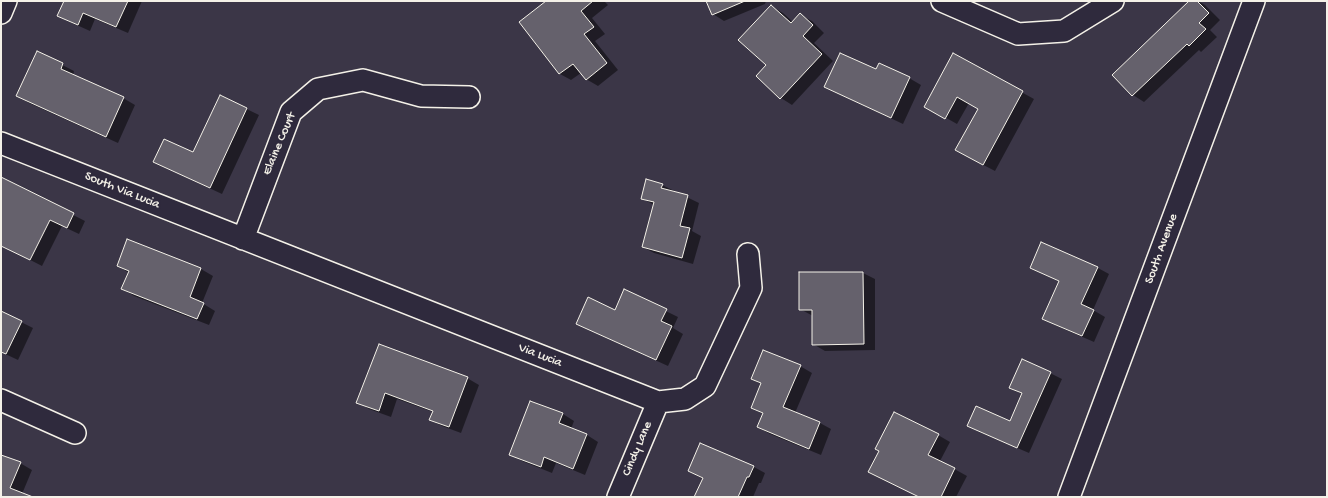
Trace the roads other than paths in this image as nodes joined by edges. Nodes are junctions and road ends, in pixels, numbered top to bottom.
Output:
1 (6, 1) edge
2 (942, 1) edge
3 (1113, 1) edge
4 (1254, 1) edge
5 (1, 13) edge
6 (468, 97) dead end
7 (1, 143) edge
8 (242, 239) junction
9 (748, 254) dead end
10 (1, 400) edge
11 (658, 402) junction
12 (75, 433) dead end
13 (618, 497) edge
14 (1069, 497) edge

1 - 5 street
2 - 3 street
4 - 14 street, South Avenue
6 - 8 street, Elaine Court
7 - 8 street, South Via Lucia
8 - 11 street, Via Lucia
9 - 11 street, Via Lucia
10 - 12 street
11 - 13 street, Cindy Lane

